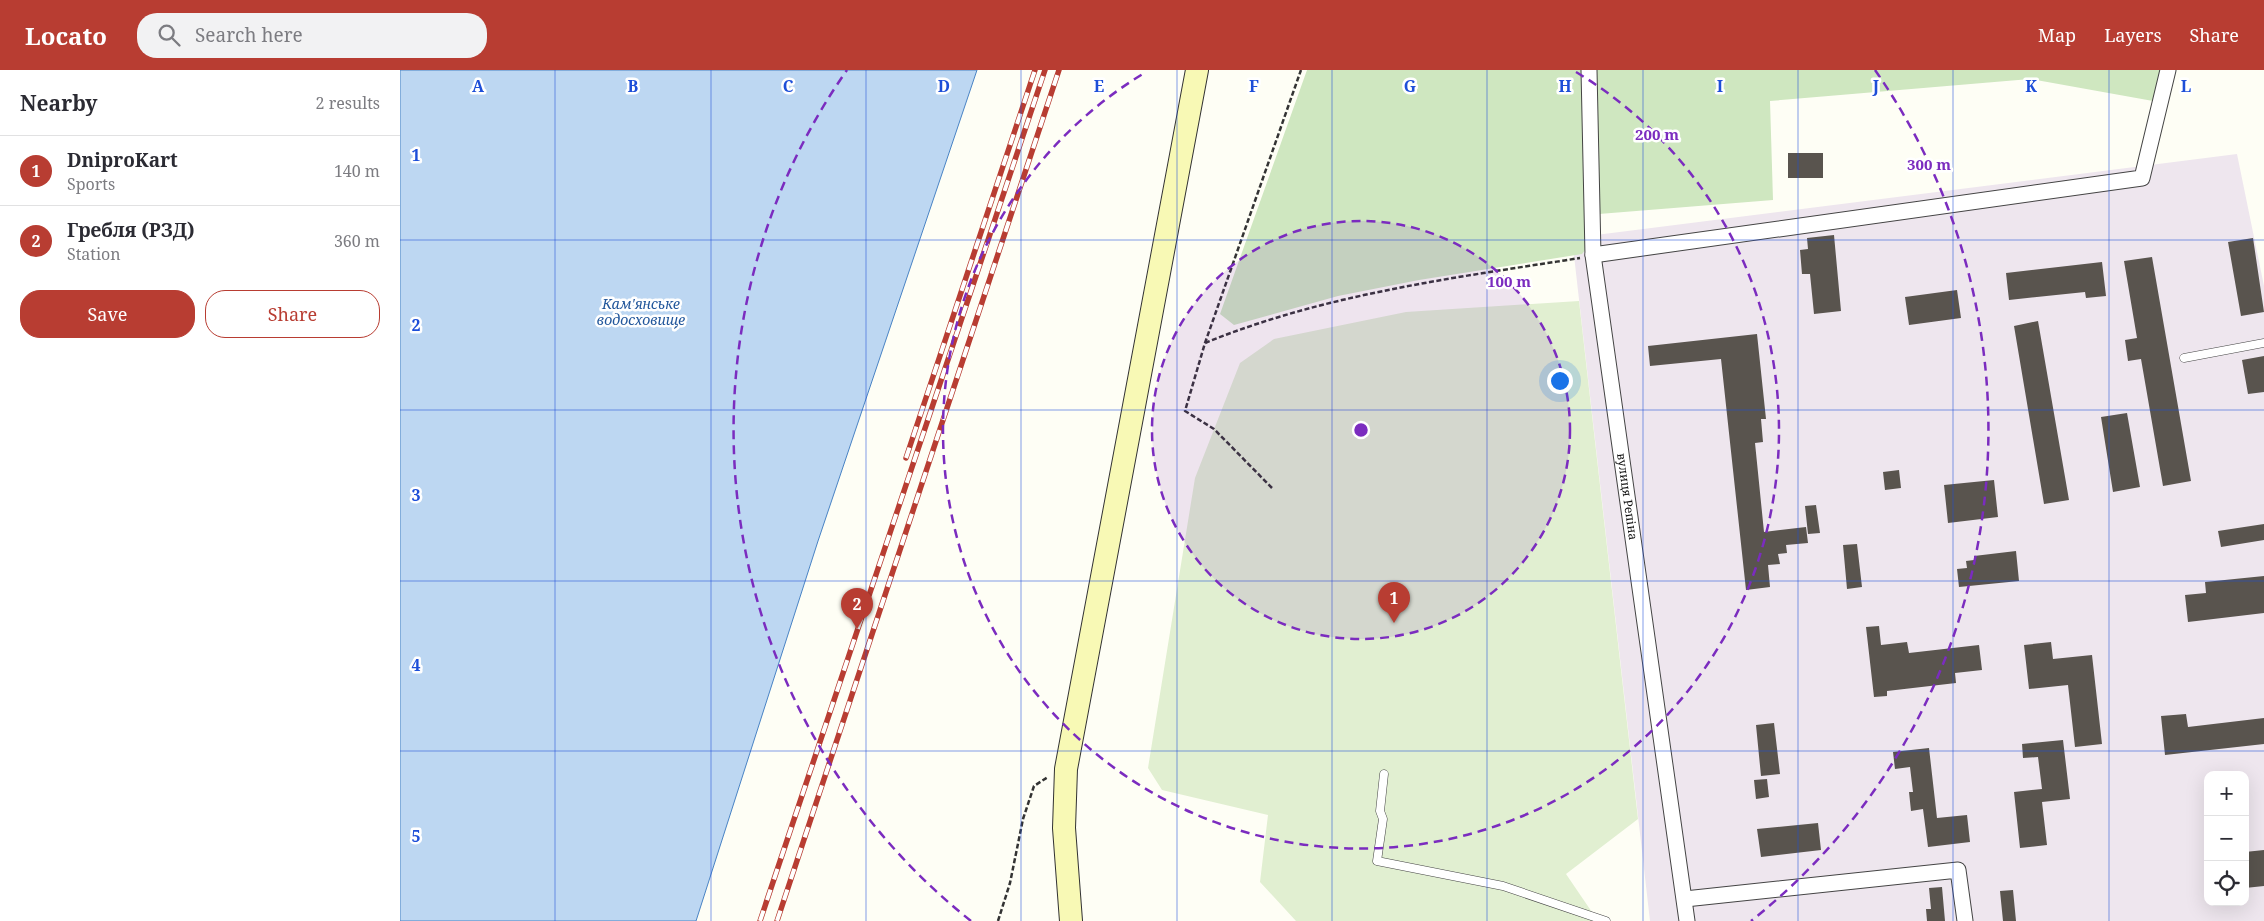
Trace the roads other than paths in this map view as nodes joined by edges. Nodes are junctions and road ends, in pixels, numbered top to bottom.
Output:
1 (1197, 70) edge
2 (1589, 70) edge
3 (2168, 70) edge
4 (1594, 255) junction
5 (2264, 343) edge
6 (2184, 358) dead end
7 (1384, 774) dead end
8 (1685, 899) junction
9 (1071, 921) edge
10 (1606, 921) edge
11 (1687, 921) edge
12 (1965, 921) edge

1 - 9 main road
2 - 4 street, вулиця Репіна
3 - 4 street
4 - 8 street, вулиця Репіна
5 - 6 lane
7 - 10 lane
8 - 11 street, вулиця Репіна
8 - 12 street

